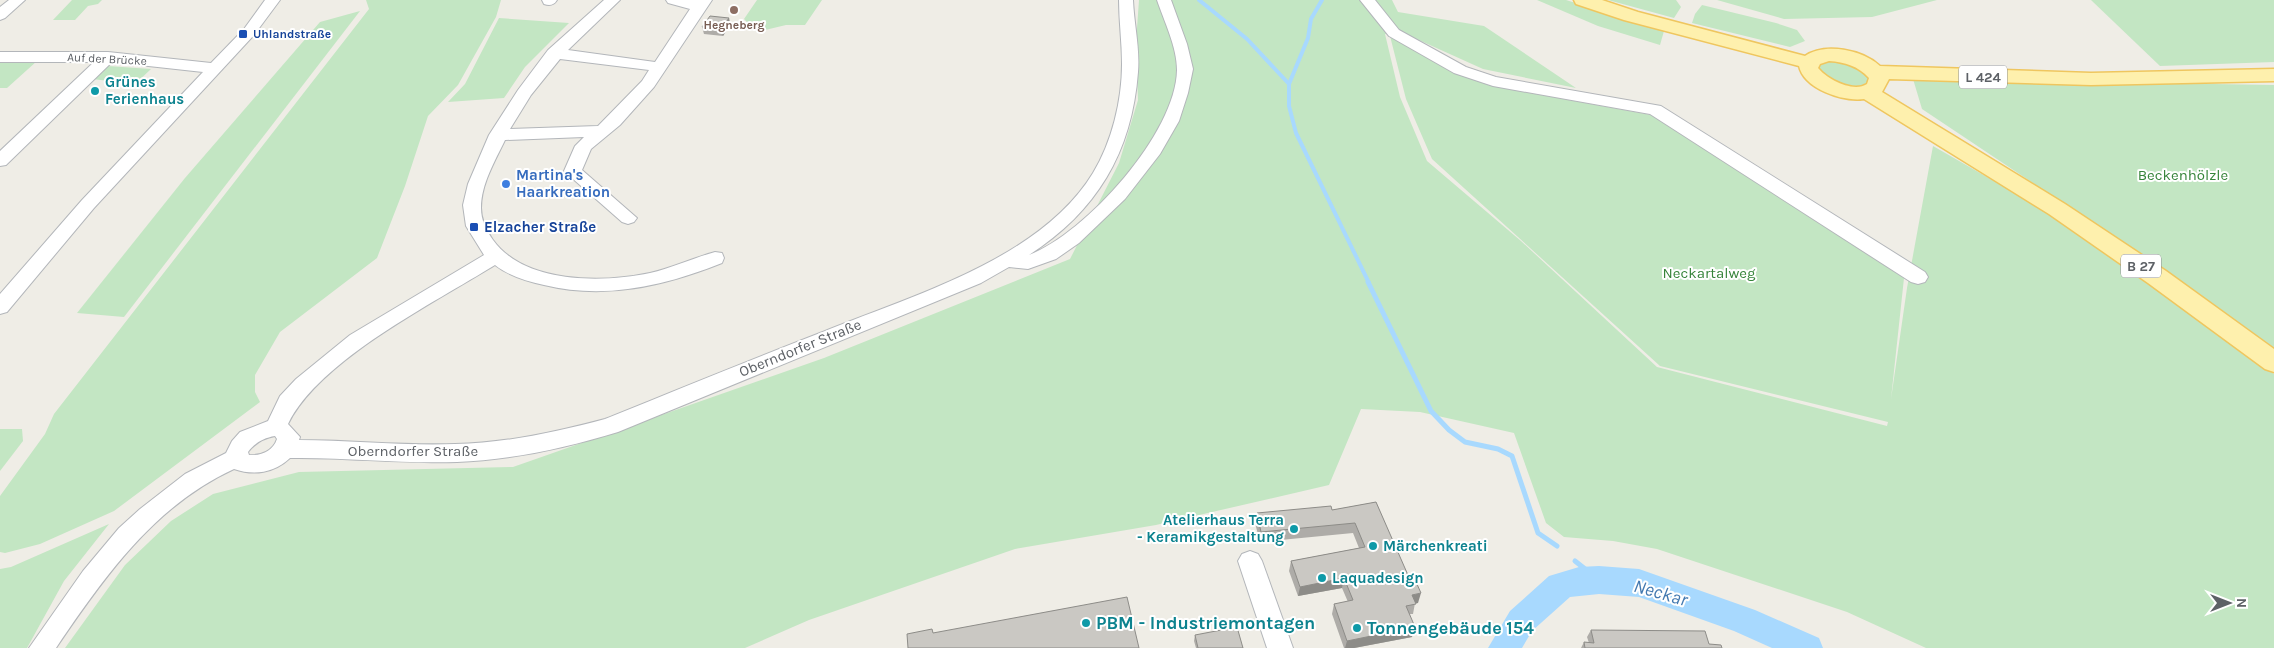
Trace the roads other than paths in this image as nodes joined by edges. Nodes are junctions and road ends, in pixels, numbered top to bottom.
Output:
1 (18, 0) edge
2 (273, 0) edge
3 (613, 0) edge
4 (673, 0) edge
5 (1126, 0) edge
6 (1164, 0) edge
7 (1367, 0) edge
8 (1583, 0) edge
9 (702, 3) edge
10 (0, 15) edge
11 (554, 53) junction
12 (0, 57) edge
13 (108, 57) junction
14 (1809, 63) junction
15 (660, 67) junction
16 (215, 68) junction
17 (2274, 75) edge
18 (1871, 82) junction
19 (601, 132) junction
20 (498, 135) junction
21 (0, 161) edge
22 (628, 218) dead end
23 (494, 256) junction
24 (715, 258) dead end
25 (1009, 260) junction
26 (1918, 277) dead end
27 (0, 307) edge
28 (2274, 362) edge
29 (275, 428) junction
30 (284, 449) junction
31 (237, 458) junction
32 (1250, 561) dead end
33 (42, 648) edge
34 (1280, 648) edge

1 - 10 street
2 - 16 street
3 - 11 street
4 - 9 street
5 - 25 street, Oberndorfer Straße
6 - 25 street
7 - 26 street
8 - 14 main road
9 - 15 street
11 - 15 street
11 - 20 street
12 - 13 street, Auf der Brücke
13 - 16 street, Auf der Brücke
13 - 21 street
14 - 18 main road
14 - 18 main road
15 - 19 street
16 - 27 street
17 - 18 main road, L 424
18 - 28 main road, B 27
19 - 20 street
19 - 22 street
20 - 23 street
23 - 24 street
23 - 29 street
25 - 30 street, Oberndorfer Straße
29 - 30 street
29 - 31 street
30 - 31 street
31 - 33 street
32 - 34 street

